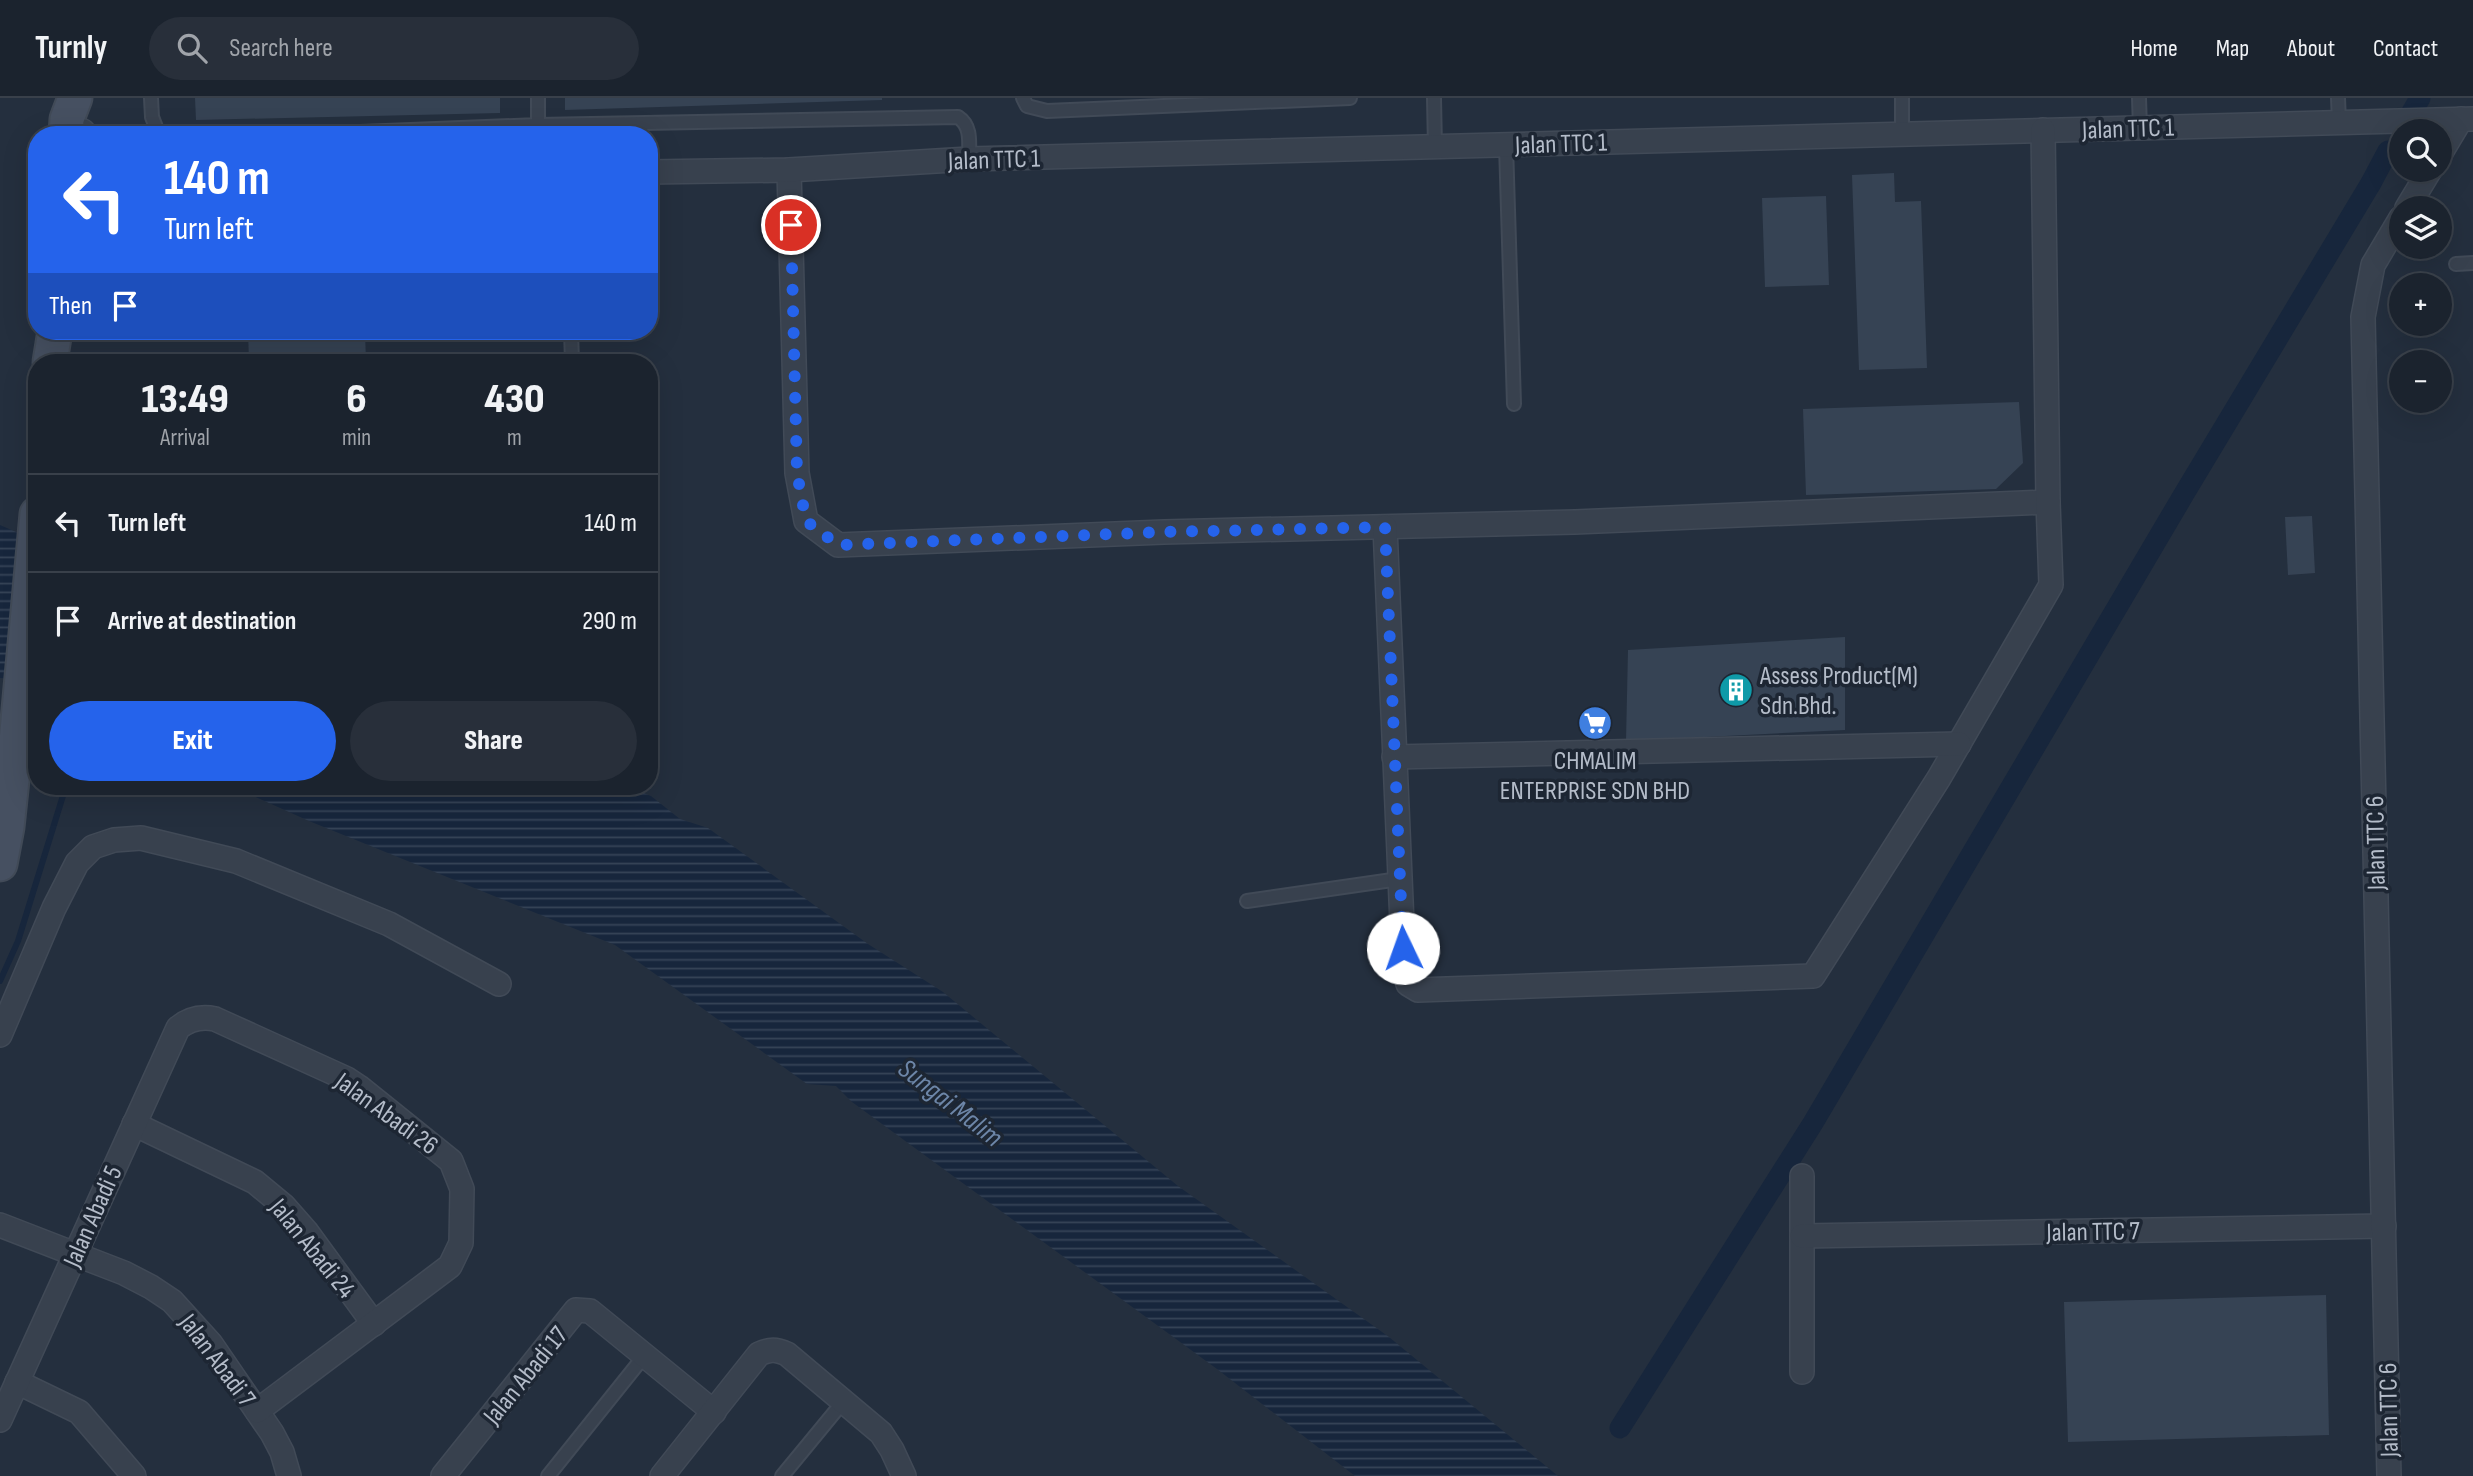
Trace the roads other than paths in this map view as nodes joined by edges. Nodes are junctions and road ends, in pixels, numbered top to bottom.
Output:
1 (75, 98) edge
2 (82, 98) edge
3 (151, 98) edge
4 (538, 98) edge
5 (1023, 98) edge
6 (1350, 98) edge
7 (1434, 98) edge
8 (1902, 98) edge
9 (2139, 98) edge
10 (2338, 98) edge
11 (2467, 119) edge
12 (2339, 122) junction
13 (538, 125) junction
14 (73, 126) edge
15 (80, 126) edge
16 (156, 126) edge
17 (514, 126) edge
18 (2140, 128) junction
19 (2043, 130) junction
20 (1902, 134) junction
21 (2452, 138) edge
22 (1506, 145) junction
23 (1436, 147) junction
24 (969, 159) junction
25 (789, 170) junction
26 (658, 172) edge
27 (2389, 238) edge
28 (2473, 263) edge
29 (2456, 264) dead end
30 (1514, 404) dead end
31 (2048, 502) junction
32 (1385, 527) junction
33 (28, 608) edge
34 (1959, 744) junction
35 (1394, 757) junction
36 (0, 864) edge
37 (1399, 879) junction
38 (1247, 901) dead end
39 (499, 984) dead end
40 (192, 1020) joint
41 (0, 1035) edge
42 (134, 1124) junction
43 (1802, 1176) dead end
44 (0, 1225) edge
45 (2384, 1226) junction
46 (1802, 1236) junction
47 (75, 1254) junction
48 (374, 1324) junction
49 (645, 1355) junction
50 (1802, 1372) dead end
51 (17, 1382) junction
52 (843, 1402) junction
53 (257, 1411) junction
54 (714, 1412) junction
55 (0, 1420) edge
56 (134, 1476) edge
57 (289, 1476) edge
58 (443, 1476) edge
59 (548, 1476) edge
60 (662, 1476) edge
61 (782, 1476) edge
62 (904, 1476) edge
63 (2389, 1476) edge

1 - 14 main road
2 - 15 main road
3 - 16 lane
4 - 13 lane
5 - 6 lane
7 - 23 lane
8 - 20 lane
9 - 18 lane
10 - 12 lane
11 - 12 street, Jalan TTC 1
11 - 21 street
12 - 18 street, Jalan TTC 1
13 - 17 lane
13 - 24 lane
18 - 19 street, Jalan TTC 1
19 - 20 street, Jalan TTC 1
19 - 31 street
20 - 22 street, Jalan TTC 1
22 - 23 street, Jalan TTC 1
22 - 30 lane
23 - 24 street, Jalan TTC 1
24 - 25 street, Jalan TTC 1
25 - 26 street, Jalan TTC 1
25 - 32 street
27 - 45 street, Jalan TTC 6
28 - 29 lane
31 - 32 street
31 - 34 street
32 - 35 street
33 - 36 main road
34 - 35 street
34 - 37 street
35 - 37 street
37 - 38 lane
39 - 41 street
40 - 42 street, Jalan Abadi 5
40 - 48 street, Jalan Abadi 26
42 - 47 street, Jalan Abadi 5
42 - 48 street, Jalan Abadi 24
43 - 46 street
44 - 47 street, Jalan Abadi 7
45 - 46 street, Jalan TTC 7
45 - 63 street, Jalan TTC 6
46 - 50 street
47 - 51 street, Jalan Abadi 5
47 - 53 street, Jalan Abadi 7
48 - 53 street, Jalan Abadi 26
49 - 54 street, Jalan Abadi 17
49 - 58 street, Jalan Abadi 17
49 - 59 lane
51 - 55 street, Jalan Abadi 5
51 - 56 street
52 - 54 street
52 - 61 lane
52 - 62 street
53 - 57 street, Jalan Abadi 7
54 - 60 street

